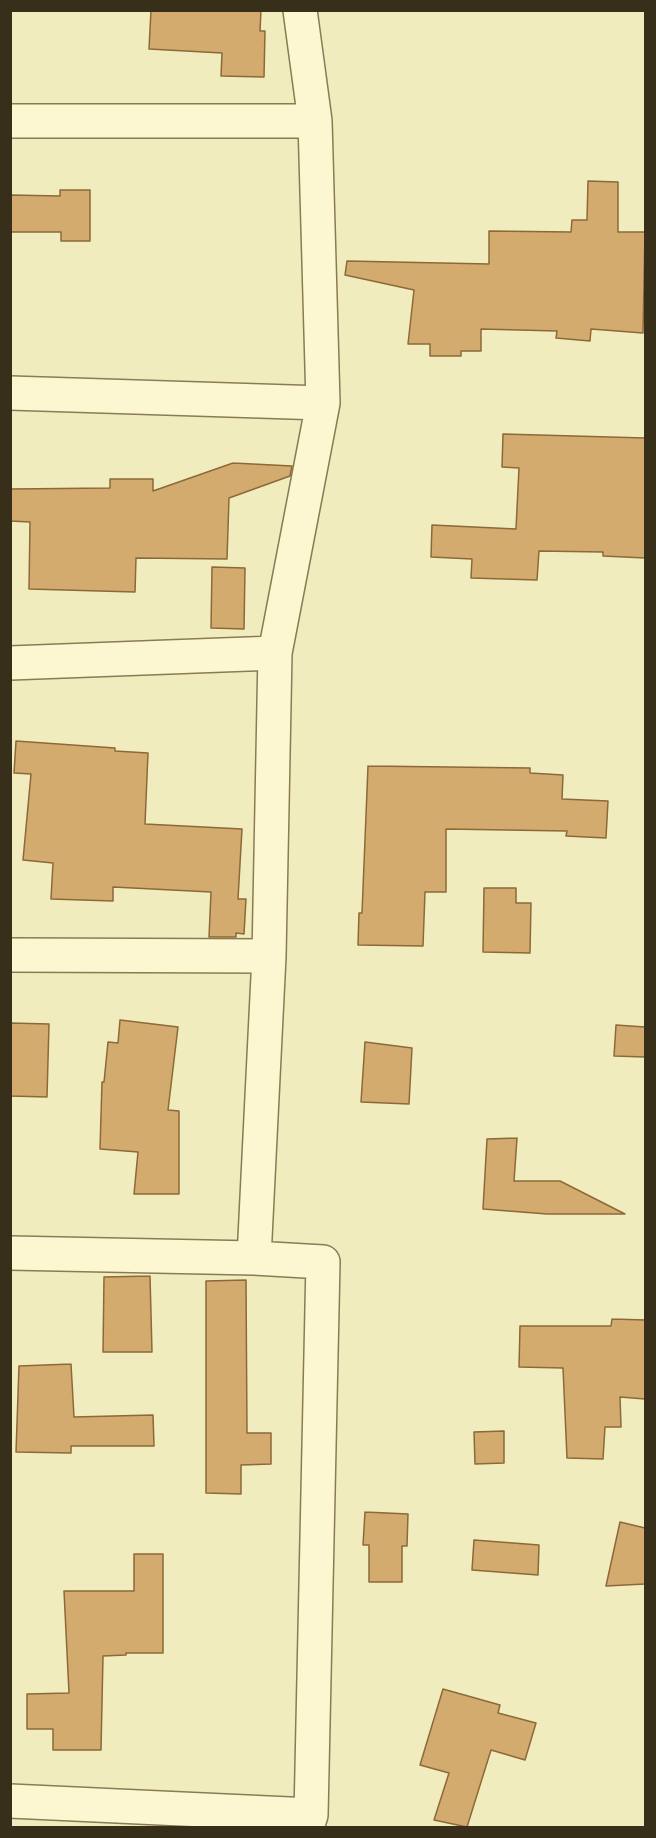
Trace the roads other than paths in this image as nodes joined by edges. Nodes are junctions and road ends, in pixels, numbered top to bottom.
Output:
1 (300, 10) edge
2 (10, 121) edge
3 (315, 121) junction
4 (10, 393) edge
5 (323, 403) junction
6 (275, 652) junction
7 (10, 663) edge
8 (10, 955) edge
9 (269, 956) junction
10 (10, 1254) edge
11 (254, 1258) junction
12 (10, 1801) edge
13 (309, 1821) edge

1 - 3 street
2 - 3 street
3 - 5 street
4 - 5 street
5 - 6 street
6 - 7 street
6 - 9 street
8 - 9 street
9 - 11 street
10 - 11 street
11 - 13 street
12 - 13 street

